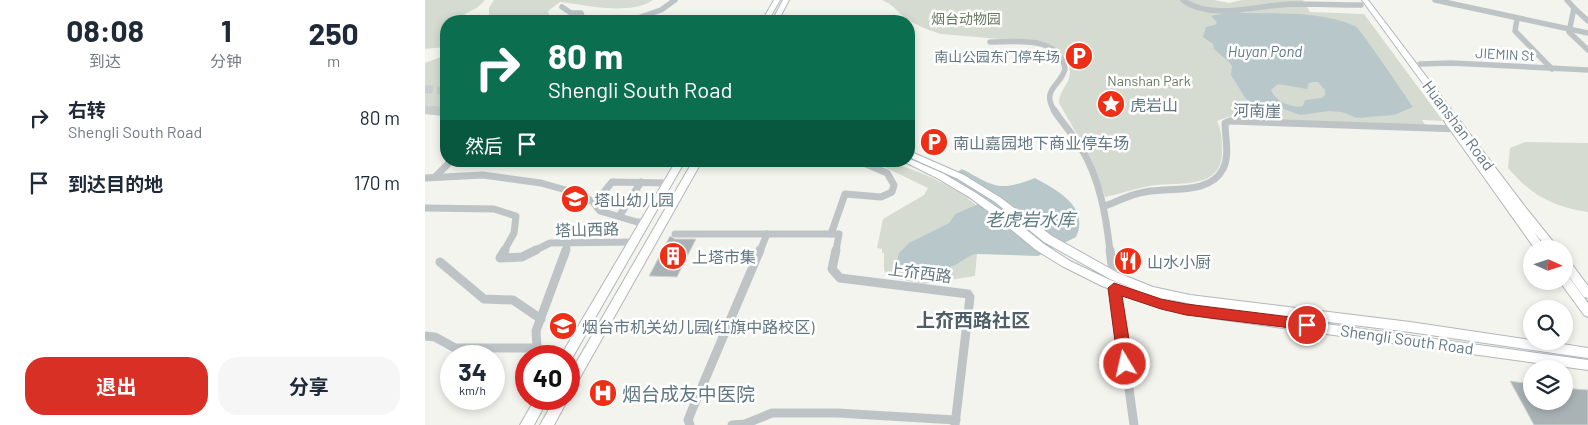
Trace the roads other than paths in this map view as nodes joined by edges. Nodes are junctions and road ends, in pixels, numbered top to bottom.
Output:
1 (675, 0) edge
2 (777, 0) edge
3 (786, 0) edge
4 (1183, 0) edge
5 (1435, 0) edge
6 (1445, 0) edge
7 (1567, 0) edge
8 (1361, 2) edge
9 (562, 7) dead end
10 (1574, 8) junction
11 (582, 15) edge
12 (646, 15) edge
13 (768, 15) edge
14 (778, 15) edge
15 (1517, 19) junction
16 (1588, 21) edge
17 (1570, 29) junction
18 (1588, 32) edge
19 (990, 42) dead end
20 (1588, 50) edge
21 (1420, 64) dead end
22 (1552, 69) junction
23 (1588, 70) edge
24 (1458, 129) junction
25 (915, 157) edge
26 (915, 165) edge
27 (445, 167) edge
28 (677, 167) edge
29 (694, 167) edge
30 (873, 167) edge
31 (435, 177) junction
32 (425, 178) edge
33 (641, 182) junction
34 (668, 183) junction
35 (595, 204) junction
36 (1105, 206) junction
37 (425, 208) edge
38 (620, 215) junction
39 (646, 222) junction
40 (1524, 226) junction
41 (1536, 226) junction
42 (675, 234) dead end
43 (767, 234) junction
44 (831, 234) junction
45 (1534, 240) edge
46 (1547, 240) edge
47 (569, 241) junction
48 (634, 242) junction
49 (440, 262) dead end
50 (1573, 274) edge
51 (1107, 279) junction
52 (1572, 290) edge
53 (1585, 290) edge
54 (1588, 312) edge
55 (541, 319) junction
56 (425, 336) edge
57 (537, 345) edge
58 (573, 345) edge
59 (515, 348) edge
60 (1588, 354) edge
61 (1588, 365) edge
62 (580, 367) edge
63 (536, 410) edge
64 (556, 410) edge
65 (955, 422) edge
66 (527, 425) edge
67 (547, 425) edge
68 (690, 425) edge
69 (732, 425) edge
70 (744, 425) edge
71 (1134, 425) edge

1 - 12 street
2 - 13 main road
3 - 14 main road
4 - 8 street
5 - 15 street
6 - 17 street
7 - 10 street
8 - 24 main road, Huanshan Road
9 - 11 street
10 - 16 street
10 - 17 street
15 - 17 street
15 - 22 street
17 - 18 street
17 - 20 street
19 - 36 street
21 - 22 street, JIEMIN St
22 - 23 street, JIEMIN St
24 - 36 street, 河南崖
24 - 40 main road, Huanshan Road
24 - 41 main road, Huanshan Road
25 - 51 main road, Shengli South Road
26 - 51 main road, Shengli South Road
27 - 31 street
28 - 34 main road
29 - 62 main road
30 - 44 street
31 - 32 street
31 - 35 street
33 - 34 street
33 - 35 street
33 - 38 street
34 - 39 main road
35 - 38 street
36 - 51 street
37 - 47 street, 塔山西路
38 - 39 street
39 - 48 main road
40 - 41 main road
40 - 45 main road, Huanshan Road
41 - 46 main road, Huanshan Road
42 - 43 street
43 - 44 street
43 - 68 street
44 - 65 street, 上夼西路
47 - 48 street, 塔山西路
47 - 55 street
48 - 58 main road
49 - 55 street
50 - 53 main road
51 - 60 main road, Shengli South Road
51 - 61 main road, Shengli South Road
51 - 71 street
52 - 54 main road
55 - 57 street
56 - 59 street
63 - 66 main road
64 - 67 main road
65 - 70 street
69 - 70 street

